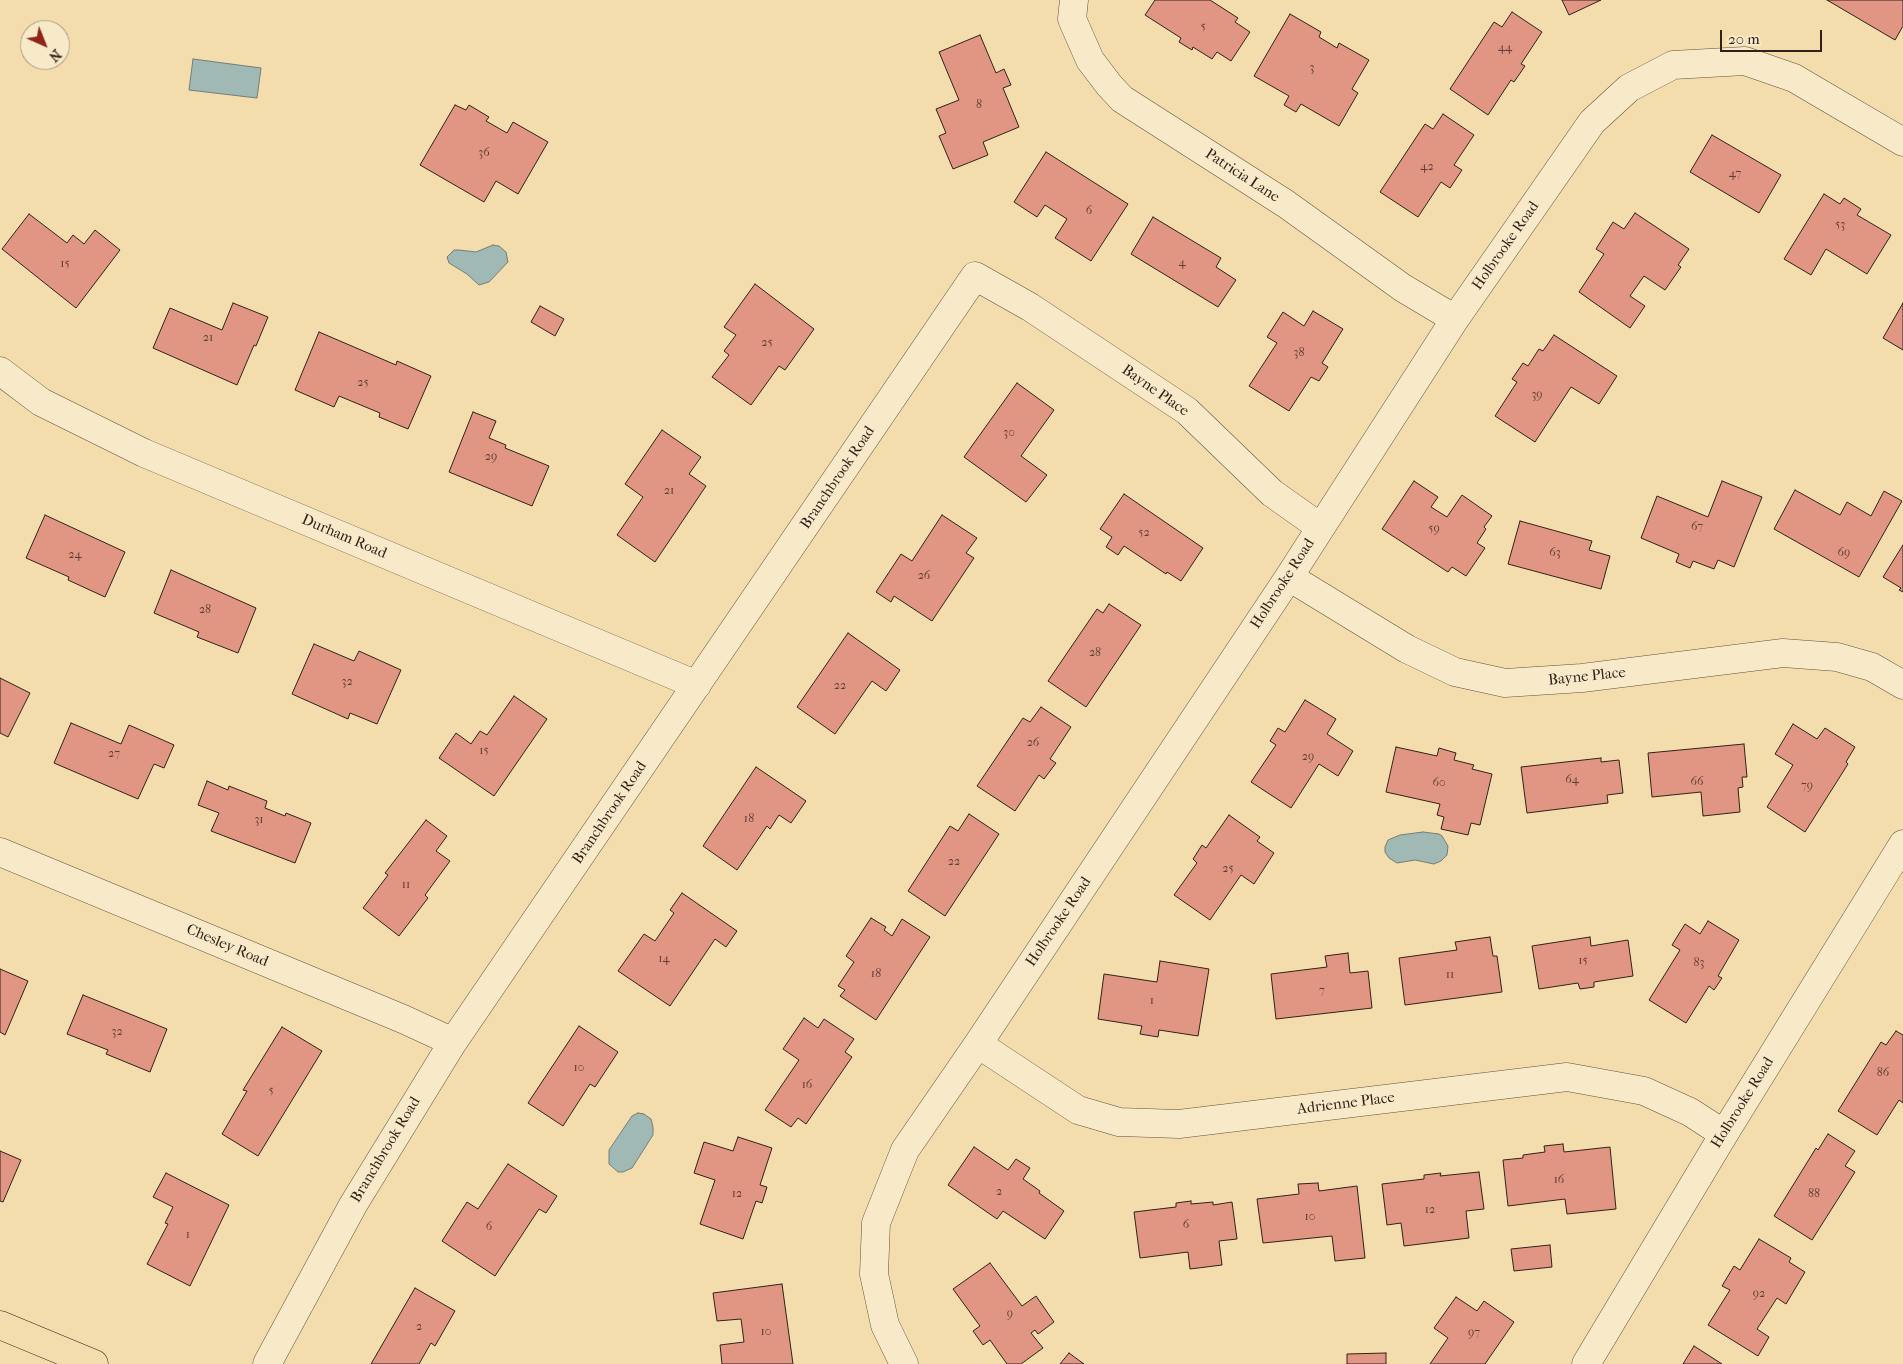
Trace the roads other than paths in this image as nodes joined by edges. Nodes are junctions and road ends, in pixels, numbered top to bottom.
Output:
1 (1074, 0) edge
2 (1903, 142) edge
3 (975, 276) joint
4 (1455, 319) junction
5 (0, 371) edge
6 (1320, 527) junction
7 (1289, 577) junction
8 (698, 685) junction
9 (1903, 685) edge
10 (1903, 844) edge
11 (0, 852) edge
12 (453, 1042) junction
13 (978, 1044) junction
14 (1724, 1134) junction
15 (0, 1325) edge
16 (61, 1358) edge
17 (94, 1364) edge
18 (267, 1364) edge
19 (904, 1364) edge
20 (1586, 1364) edge

1 - 4 street, Patricia Lane
2 - 4 street, Holbrooke Road
3 - 6 street, Bayne Place
3 - 8 street, Branchbrook Road
4 - 6 street, Holbrooke Road
5 - 8 street, Durham Road
6 - 7 street, Holbrooke Road
7 - 9 street, Bayne Place
7 - 13 street, Holbrooke Road
8 - 12 street, Branchbrook Road
10 - 14 street, Holbrooke Road
11 - 12 street, Chesley Road
12 - 18 street, Branchbrook Road
13 - 14 street, Adrienne Place
13 - 19 street, Holbrooke Road
14 - 20 street, Holbrooke Road
15 - 16 main road
16 - 17 main road

